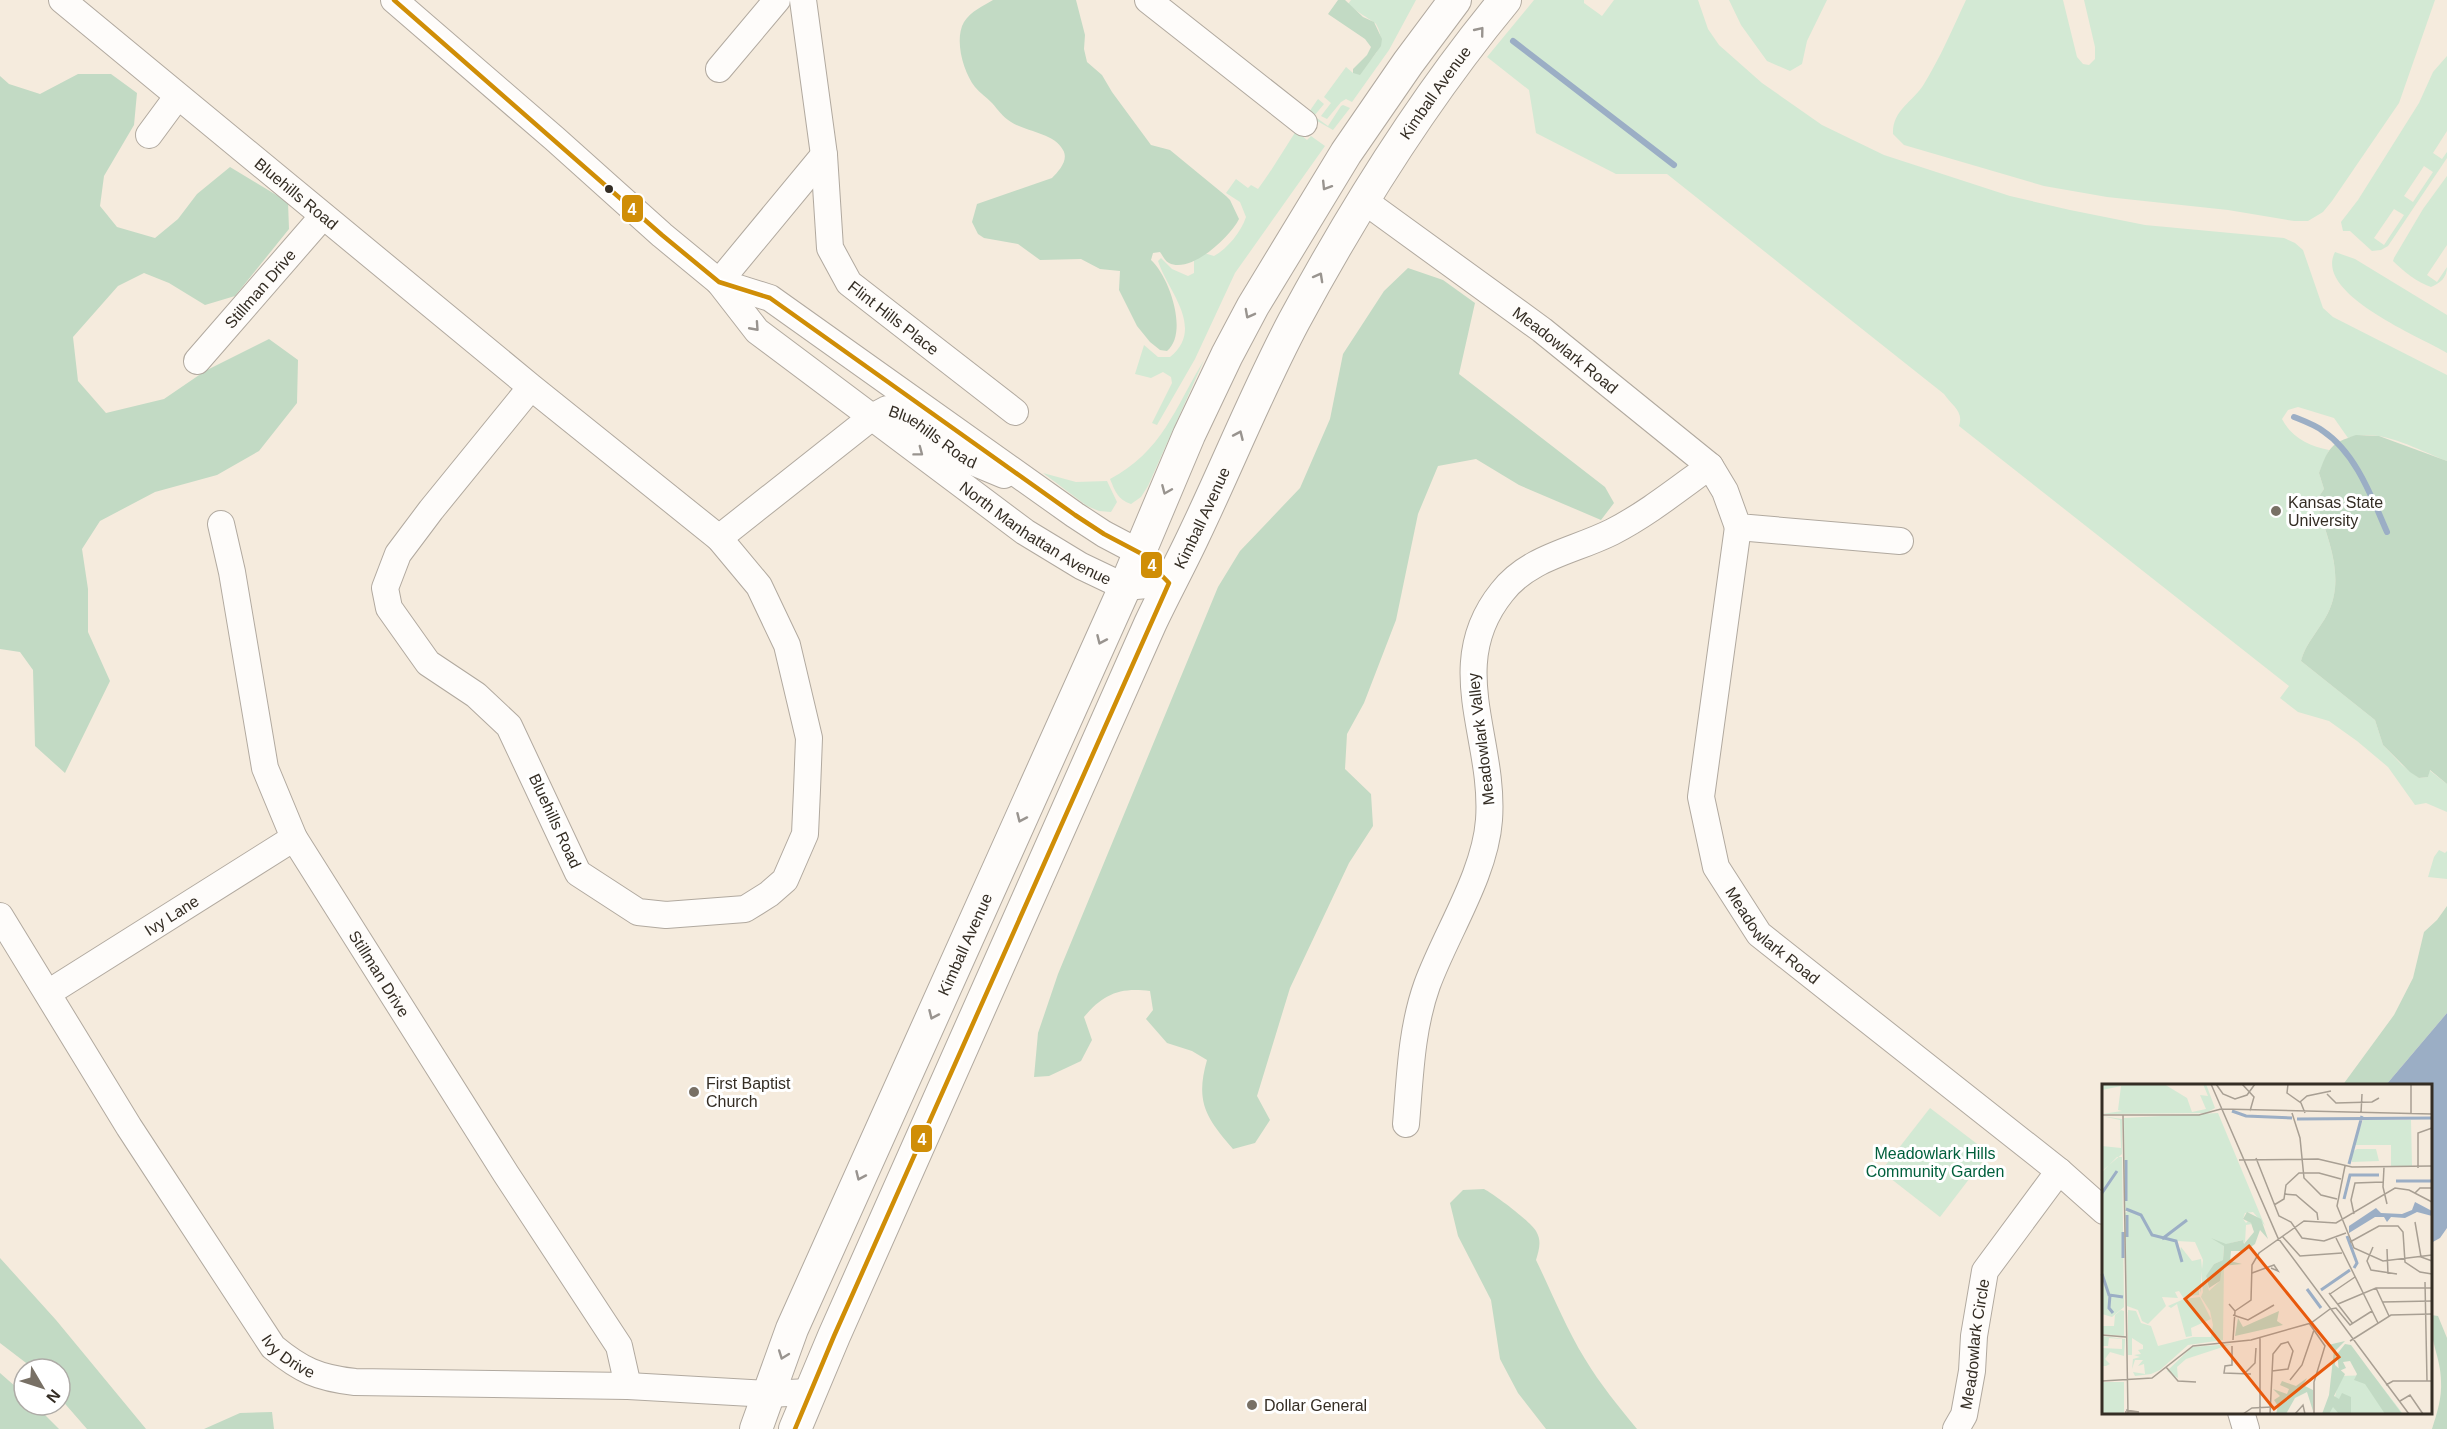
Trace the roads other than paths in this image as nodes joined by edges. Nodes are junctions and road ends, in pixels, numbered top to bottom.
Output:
1 (62, 0) edge
2 (394, 0) edge
3 (777, 0) edge
4 (803, 0) edge
5 (1148, 0) edge
6 (1455, 0) edge
7 (1468, 0) edge
8 (1505, 0) edge
9 (719, 69) dead end
10 (177, 97) junction
11 (1304, 123) dead end
12 (149, 135) dead end
13 (824, 156) junction
14 (1363, 200) junction
15 (323, 216) junction
16 (719, 282) junction
17 (197, 361) dead end
18 (531, 387) junction
19 (1015, 412) dead end
20 (872, 417) junction
21 (1710, 466) junction
22 (1041, 490) junction
23 (220, 524) dead end
24 (1738, 527) junction
25 (719, 538) junction
26 (1900, 541) dead end
27 (1140, 553) junction
28 (1169, 583) junction
29 (1125, 587) junction
30 (294, 838) junction
31 (0, 916) edge
32 (48, 993) junction
33 (1406, 1124) dead end
34 (2059, 1171) junction
35 (2102, 1210) edge
36 (628, 1386) junction
37 (810, 1392) junction
38 (768, 1394) junction
39 (2241, 1414) edge
40 (756, 1429) edge
41 (795, 1429) edge
42 (1956, 1429) edge
43 (2246, 1429) edge

1 - 10 street, Bluehills Road
2 - 16 street, North Manhattan Avenue
3 - 9 street
4 - 13 street, Flint Hills Place
5 - 11 street
6 -> 27 main road, Kimball Avenue
7 - 14 main road
14 -> 8 main road, Kimball Avenue
10 - 12 street
10 - 15 street, Bluehills Road
13 - 16 street
13 - 19 street, Flint Hills Place
14 - 21 street, Meadowlark Road
28 -> 14 main road, Kimball Avenue
15 - 17 street, Stillman Drive
15 - 18 street, Bluehills Road
16 -> 20 street, North Manhattan Avenue
16 - 22 street, North Manhattan Avenue
18 - 25 street, Bluehills Road
18 - 25 street, Bluehills Road
20 - 22 street, Bluehills Road
20 - 25 street, Bluehills Road
20 -> 29 street, North Manhattan Avenue
21 - 24 street, Meadowlark Road
21 - 33 street, Meadowlark Valley
22 - 27 street, North Manhattan Avenue
23 - 30 street, Stillman Drive
24 - 26 street
24 - 34 street, Meadowlark Road
27 - 28 street, North Manhattan Avenue
27 - 29 main road, Kimball Avenue
28 - 29 street, North Manhattan Avenue
28 - 37 main road, Kimball Avenue
29 -> 38 main road, Kimball Avenue
30 - 32 street, Ivy Lane
30 - 36 street, Stillman Drive
31 - 32 street, Ivy Drive
32 - 36 street, Ivy Drive
34 - 35 street, Meadowlark Road
34 - 42 street, Meadowlark Circle
36 - 38 street, Ivy Drive
37 - 38 street, Ivy Drive
37 - 41 main road, Kimball Avenue
38 - 40 main road, Kimball Avenue
39 - 43 street

